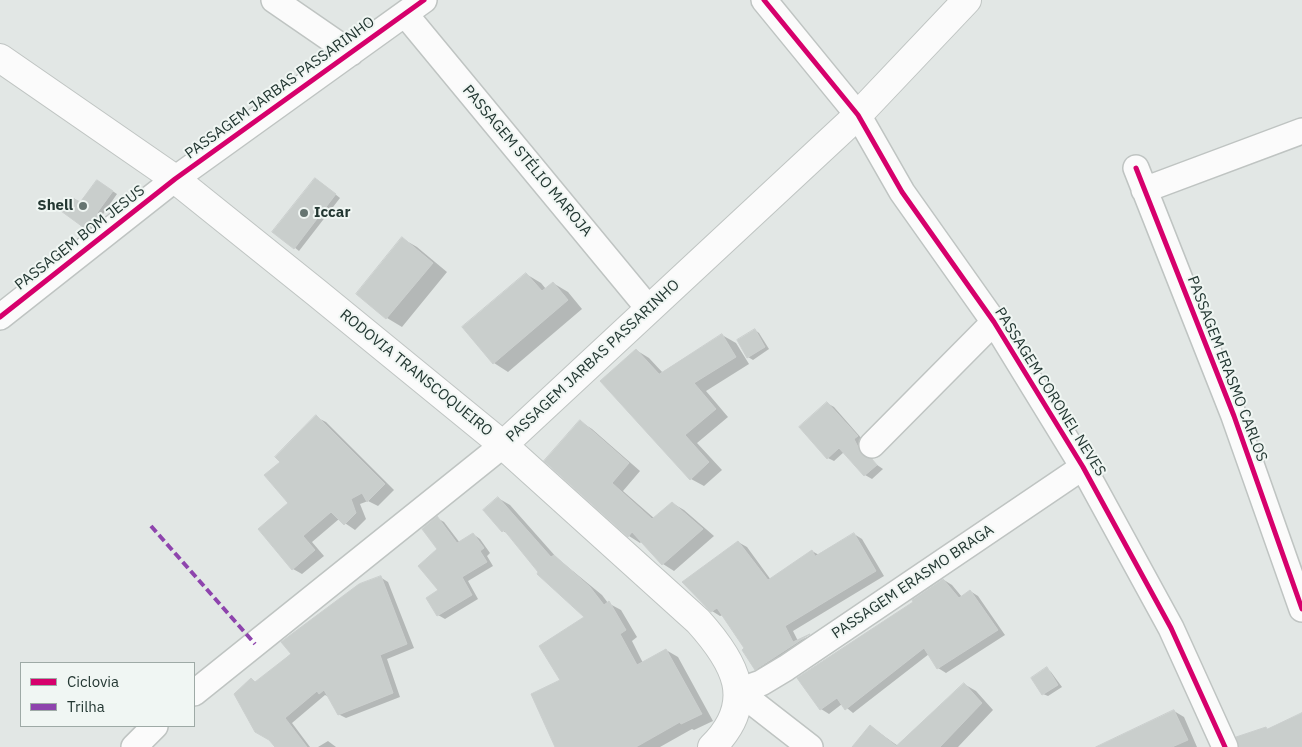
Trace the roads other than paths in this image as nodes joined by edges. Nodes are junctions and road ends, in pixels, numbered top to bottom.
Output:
1 (274, 0) edge
2 (764, 0) edge
3 (967, 0) edge
4 (414, 7) edge
5 (351, 53) junction
6 (0, 58) edge
7 (858, 115) junction
8 (1302, 131) edge
9 (175, 179) junction
10 (649, 309) junction
11 (0, 317) edge
12 (994, 322) junction
13 (503, 445) junction
14 (872, 445) dead end
15 (1083, 467) junction
16 (1302, 609) edge
17 (738, 691) junction
18 (195, 692) edge
19 (155, 727) edge
20 (134, 747) edge
21 (712, 747) edge
22 (810, 747) edge
23 (1225, 747) edge

1 - 5 street
2 - 7 street, PASSAGEM CORONEL NEVES
3 - 7 main road, PASSAGEM JARBAS PASSARINHO
4 - 5 street, PASSAGEM JARBAS PASSARINHO
4 - 10 street, PASSAGEM STÉLIO MAROJA
5 - 9 street, PASSAGEM JARBAS PASSARINHO
6 - 9 main road, RODOVIA TRANSCOQUEIRO
7 - 10 main road, PASSAGEM JARBAS PASSARINHO
7 - 12 street, PASSAGEM CORONEL NEVES
8 - 16 street, PASSAGEM ERASMO CARLOS
9 - 11 street, PASSAGEM BOM JESUS
9 - 13 main road, RODOVIA TRANSCOQUEIRO
10 - 13 main road, PASSAGEM JARBAS PASSARINHO
12 - 14 street
12 - 15 street, PASSAGEM CORONEL NEVES
13 - 17 main road, RODOVIA TRANSCOQUEIRO
13 - 18 street, PASSAGEM JARBAS PASSARINHO
15 - 17 street, PASSAGEM ERASMO BRAGA
15 - 23 street, PASSAGEM CORONEL NEVES
17 - 21 main road, RODOVIA TRANSCOQUEIRO
17 - 22 street
19 - 20 street

